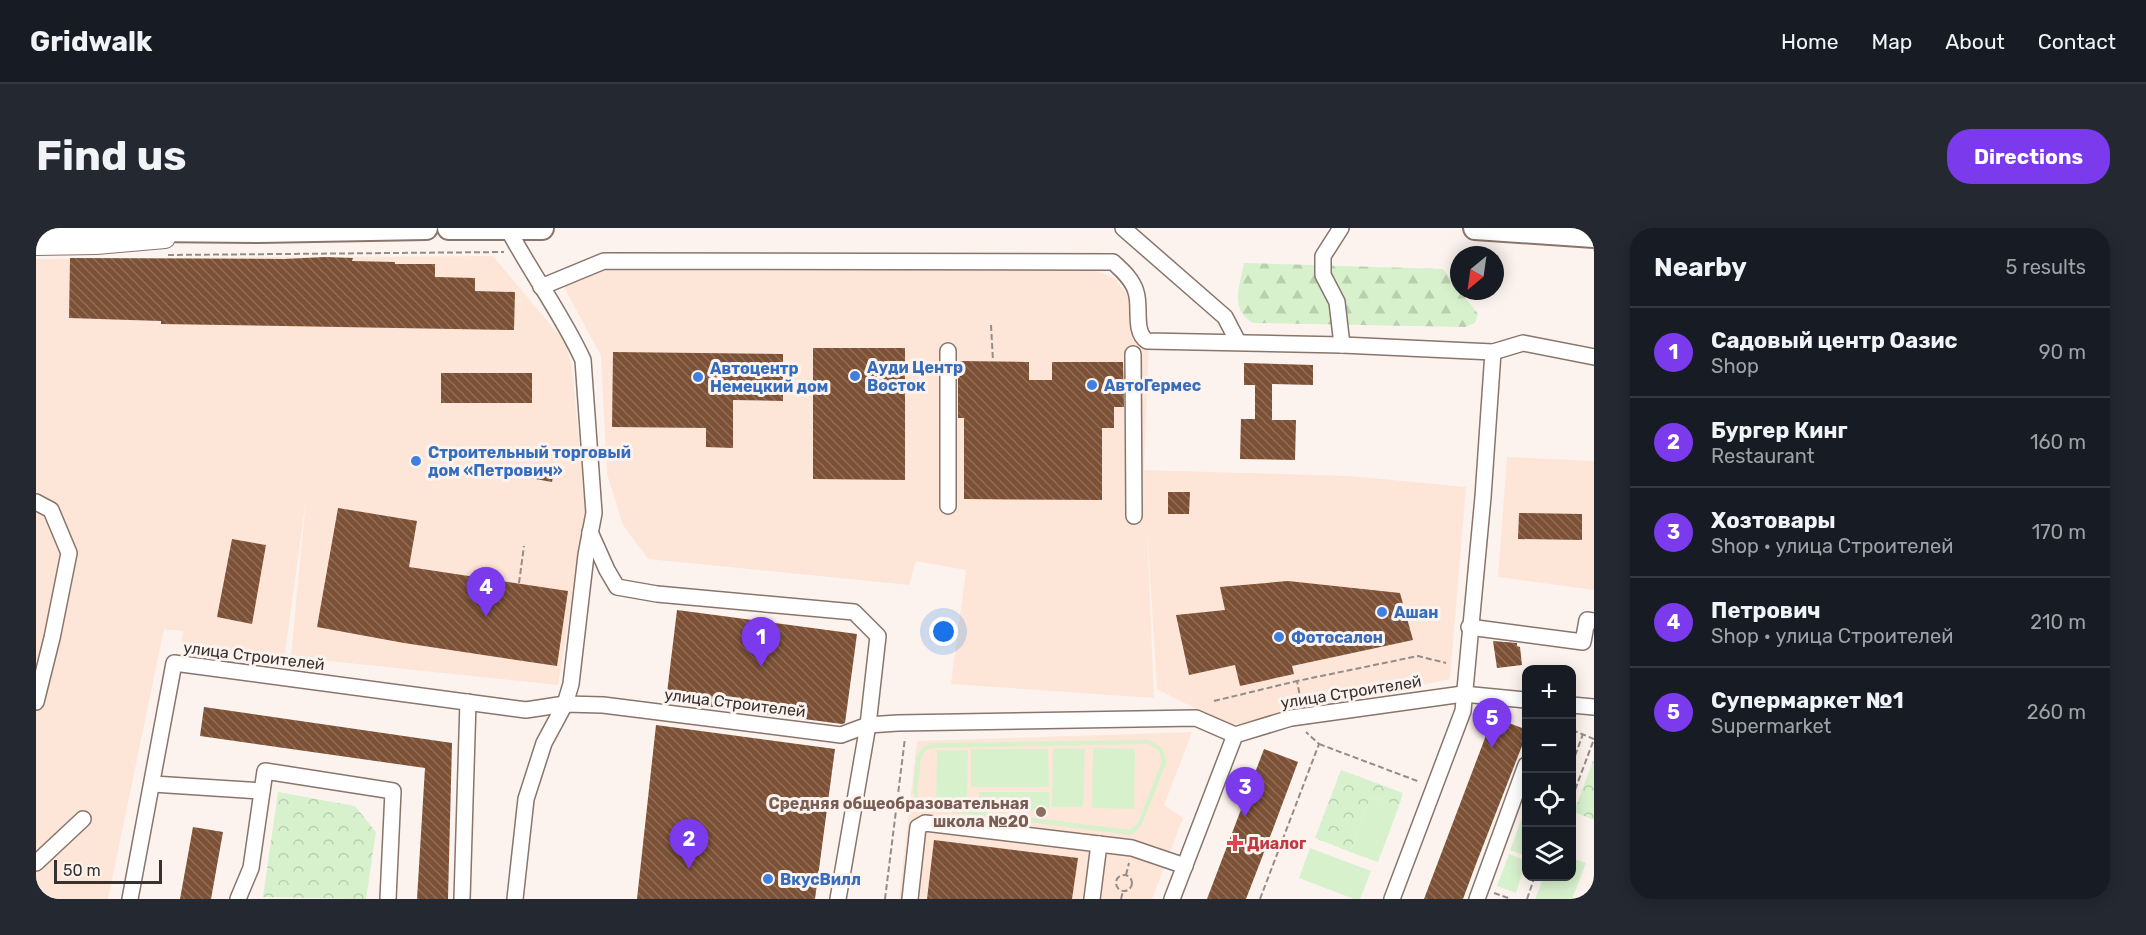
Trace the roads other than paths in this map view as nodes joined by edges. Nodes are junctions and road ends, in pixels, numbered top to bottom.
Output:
1 (426, 228) edge
2 (449, 228) edge
3 (542, 228) edge
4 (1122, 228) edge
5 (1341, 228) edge
6 (1475, 228) edge
7 (36, 229) edge
8 (508, 229) edge
9 (259, 231) junction
10 (1594, 236) edge
11 (36, 245) edge
12 (541, 287) junction
13 (1238, 342) junction
14 (1342, 345) junction
15 (948, 351) dead end
16 (1493, 352) junction
17 (1133, 354) dead end
18 (1594, 357) edge
19 (36, 502) edge
20 (948, 506) dead end
21 (1134, 516) dead end
22 (590, 532) junction
23 (1594, 621) edge
24 (1469, 627) junction
25 (1463, 694) junction
26 (1522, 700) edge
27 (36, 702) edge
28 (468, 702) junction
29 (565, 704) junction
30 (1576, 705) edge
31 (1594, 707) edge
32 (868, 725) junction
33 (1235, 735) junction
34 (1524, 773) edge
35 (153, 784) junction
36 (262, 791) junction
37 (82, 819) dead end
38 (1099, 844) junction
39 (36, 863) edge
40 (1185, 866) junction
41 (130, 899) edge
42 (238, 899) edge
43 (388, 899) edge
44 (462, 899) edge
45 (515, 899) edge
46 (838, 899) edge
47 (909, 899) edge
48 (1092, 899) edge
49 (1172, 899) edge
50 (1392, 899) edge
51 (1477, 899) edge

1 - 9 highway
2 - 8 highway
3 - 8 highway
4 - 13 street
5 - 14 street
6 - 10 highway
7 - 9 highway
8 - 12 street
9 - 11 main road
12 - 13 street
12 - 22 street
13 - 14 street
14 - 16 street
15 - 20 street
16 - 18 street
16 - 24 street
17 - 21 street
19 - 27 street
22 - 29 street
22 - 32 street
23 - 24 street
24 - 25 street
25 - 26 street, улица Строителей
25 - 33 street, улица Строителей
25 - 50 street
28 - 29 street, улица Строителей
28 - 35 street, улица Строителей
28 - 44 street
29 - 32 street, улица Строителей
29 - 45 street
30 - 31 street
32 - 33 street, улица Строителей
32 - 46 street
33 - 40 street
34 - 51 street
35 - 36 street
35 - 41 street, улица Строителей
36 - 42 street
36 - 43 street
37 - 39 street
38 - 40 street
38 - 47 street
38 - 48 street
40 - 49 street

